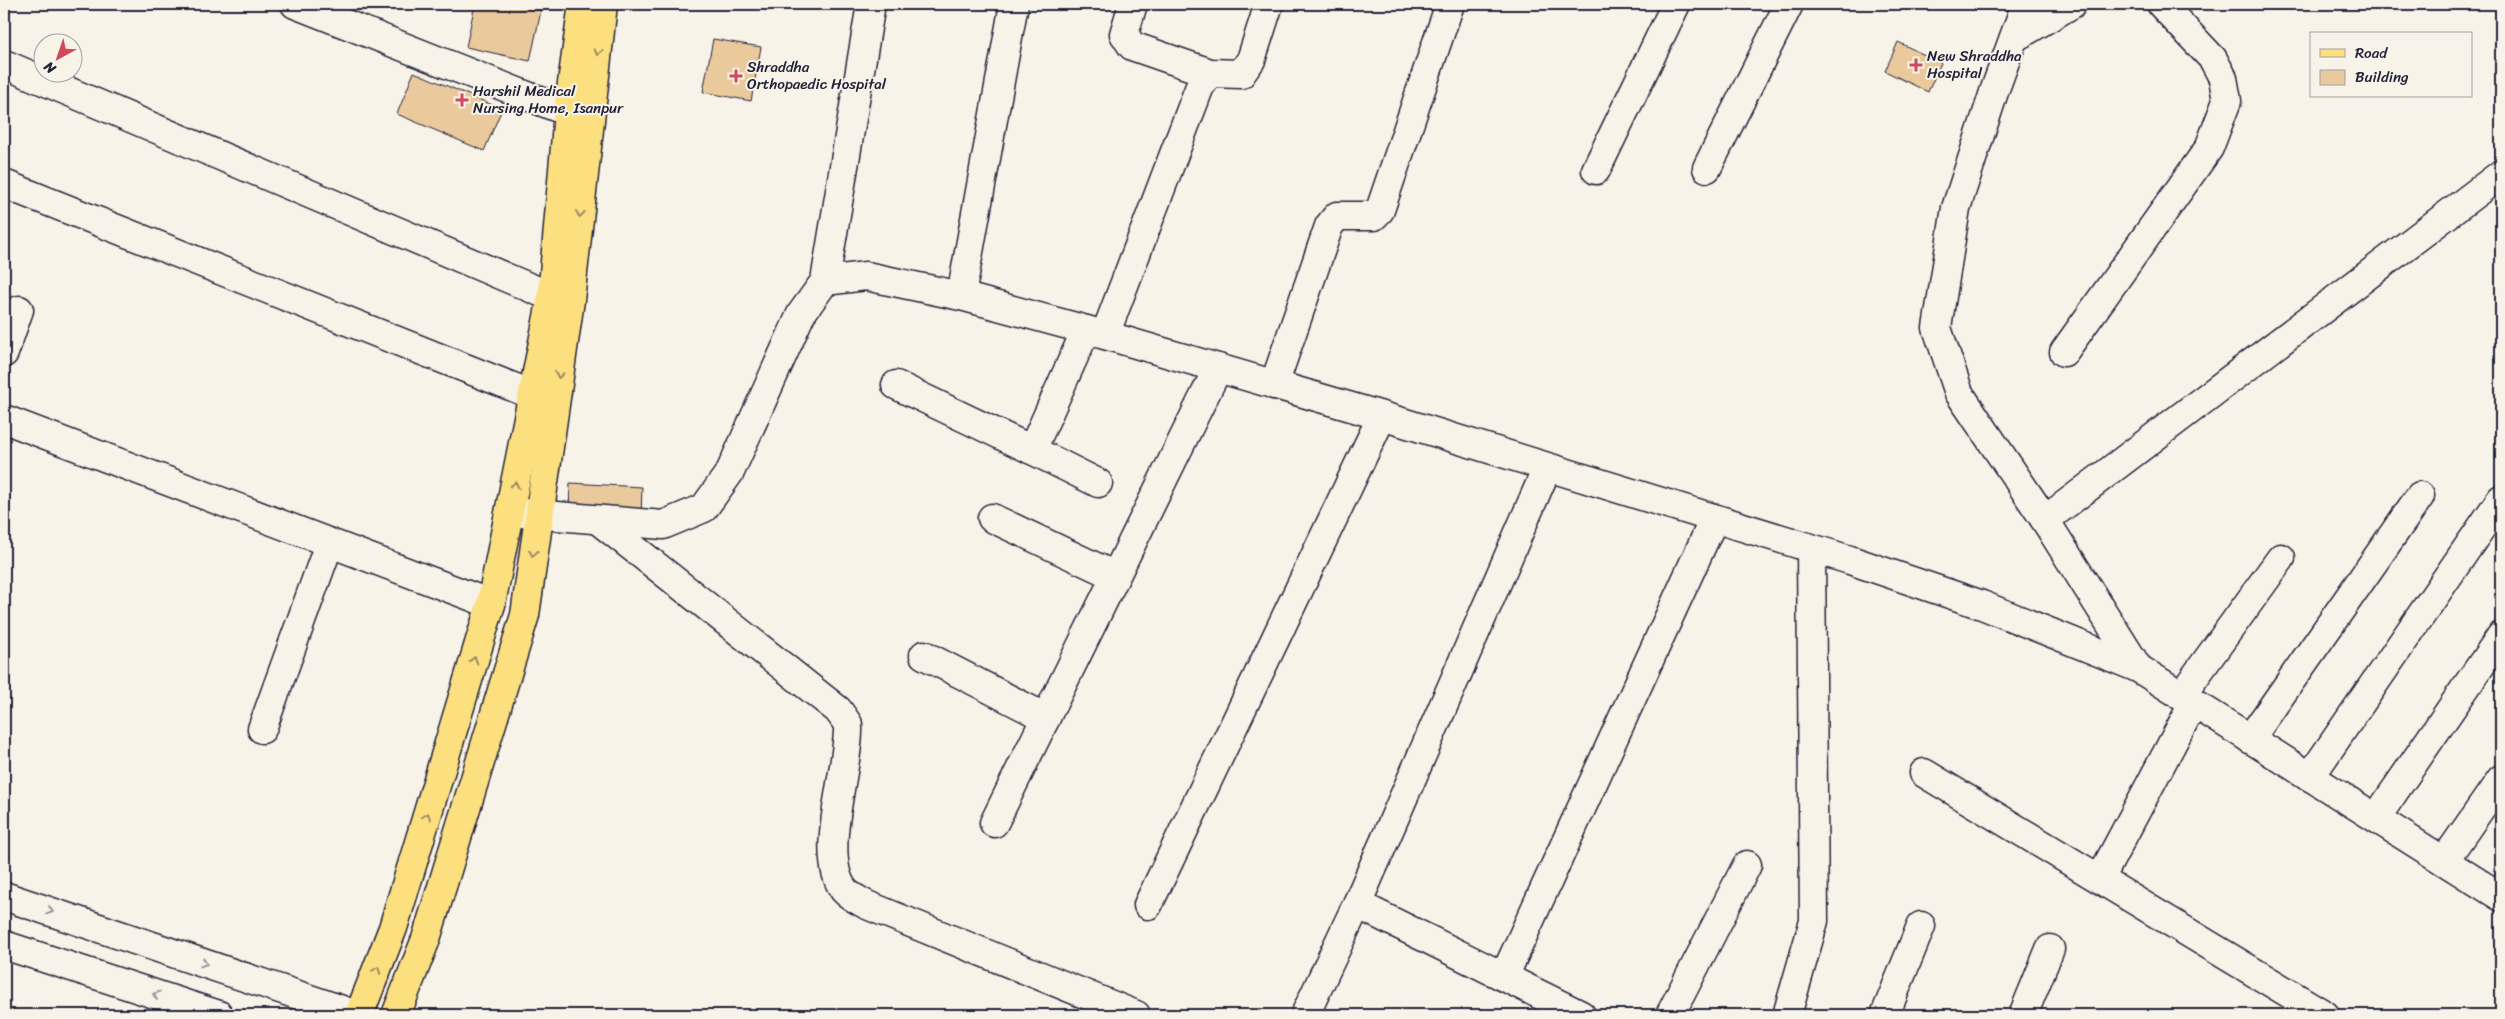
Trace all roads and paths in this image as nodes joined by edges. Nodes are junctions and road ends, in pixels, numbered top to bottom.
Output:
1 (296, 4) edge
2 (583, 4) edge
3 (603, 4) edge
4 (871, 4) edge
5 (1014, 4) edge
6 (1133, 4) edge
7 (1269, 4) edge
8 (1450, 4) edge
9 (1676, 4) edge
10 (1789, 4) edge
11 (2026, 4) edge
12 (2072, 4) edge
13 (2161, 4) edge
14 (2014, 38) junction
15 (4, 64) edge
16 (1210, 73) junction
17 (568, 112) junction
18 (1708, 168) dead end
19 (1596, 170) dead end
20 (2501, 174) edge
21 (4, 184) edge
22 (825, 281) junction
23 (961, 296) junction
24 (552, 297) junction
25 (19, 310) dead end
26 (1096, 333) junction
27 (2064, 352) dead end
28 (4, 353) edge
29 (1218, 368) junction
30 (896, 385) dead end
31 (1274, 385) junction
32 (533, 395) junction
33 (1382, 416) junction
34 (4, 419) edge
35 (1032, 450) junction
36 (1548, 468) junction
37 (1098, 483) dead end
38 (2420, 496) dead end
39 (2501, 499) edge
40 (510, 512) junction
41 (539, 516) junction
42 (992, 518) dead end
43 (1714, 519) junction
44 (598, 520) junction
45 (2045, 520) junction
46 (329, 544) junction
47 (1811, 549) junction
48 (2281, 558) dead end
49 (1116, 576) junction
50 (491, 604) junction
51 (2501, 636) edge
52 (924, 655) dead end
53 (2138, 668) junction
54 (2187, 700) junction
55 (1046, 718) junction
56 (262, 729) dead end
57 (2250, 739) junction
58 (1924, 773) dead end
59 (2310, 777) junction
60 (2501, 779) edge
61 (2376, 818) junction
62 (994, 823) dead end
63 (2444, 861) junction
64 (1747, 865) dead end
65 (2100, 879) junction
66 (4, 896) edge
67 (2501, 897) edge
68 (1357, 904) junction
69 (1148, 905) dead end
70 (1921, 926) dead end
71 (4, 945) edge
72 (2050, 949) dead end
73 (1504, 977) junction
74 (218, 1015) edge
75 (358, 1015) edge
76 (396, 1015) edge
77 (1136, 1015) edge
78 (1305, 1015) edge
79 (1581, 1015) edge
80 (1670, 1015) edge
81 (1787, 1015) edge
82 (1885, 1015) edge
83 (2023, 1015) edge
84 (2325, 1015) edge

1 - 17 street
2 - 17 main road
3 -> 41 main road
4 - 22 street
5 - 23 street
6 - 16 street
7 - 16 street
8 - 31 street
9 - 19 street
10 - 18 street
11 - 14 street
12 - 14 street
13 - 27 street
14 - 45 street
15 - 24 street
16 - 26 street
17 - 24 main road
20 - 45 street
21 - 32 street
22 - 23 street
22 - 44 street
23 - 26 street
24 - 32 main road
25 - 28 street
26 - 29 street
26 - 35 street
29 - 31 street
29 - 49 street
30 - 35 street
31 - 33 street
40 -> 32 main road
33 - 36 street
33 - 69 street
34 - 46 street
35 - 37 street
36 - 43 street
36 - 68 street
38 - 57 street
39 - 59 street
40 - 41 street
40 - 50 main road
41 - 44 street
41 -> 76 main road
42 - 49 street
43 - 47 street
43 - 73 street
44 - 77 street
45 - 53 street
46 - 50 street
46 - 56 street
47 - 53 street
47 - 81 street
48 - 54 street
49 - 55 street
75 -> 50 main road
51 - 61 street
52 - 55 street
53 - 54 street
54 - 57 street
54 - 65 street
55 - 62 street
57 - 59 street
58 - 65 street
59 - 61 street
60 - 63 street
61 - 63 street
63 - 67 street
64 - 80 street
65 - 84 street
66 -> 75 street
68 - 73 street
68 - 78 street
70 - 82 street
74 -> 71 street
72 - 83 street
73 - 79 street

